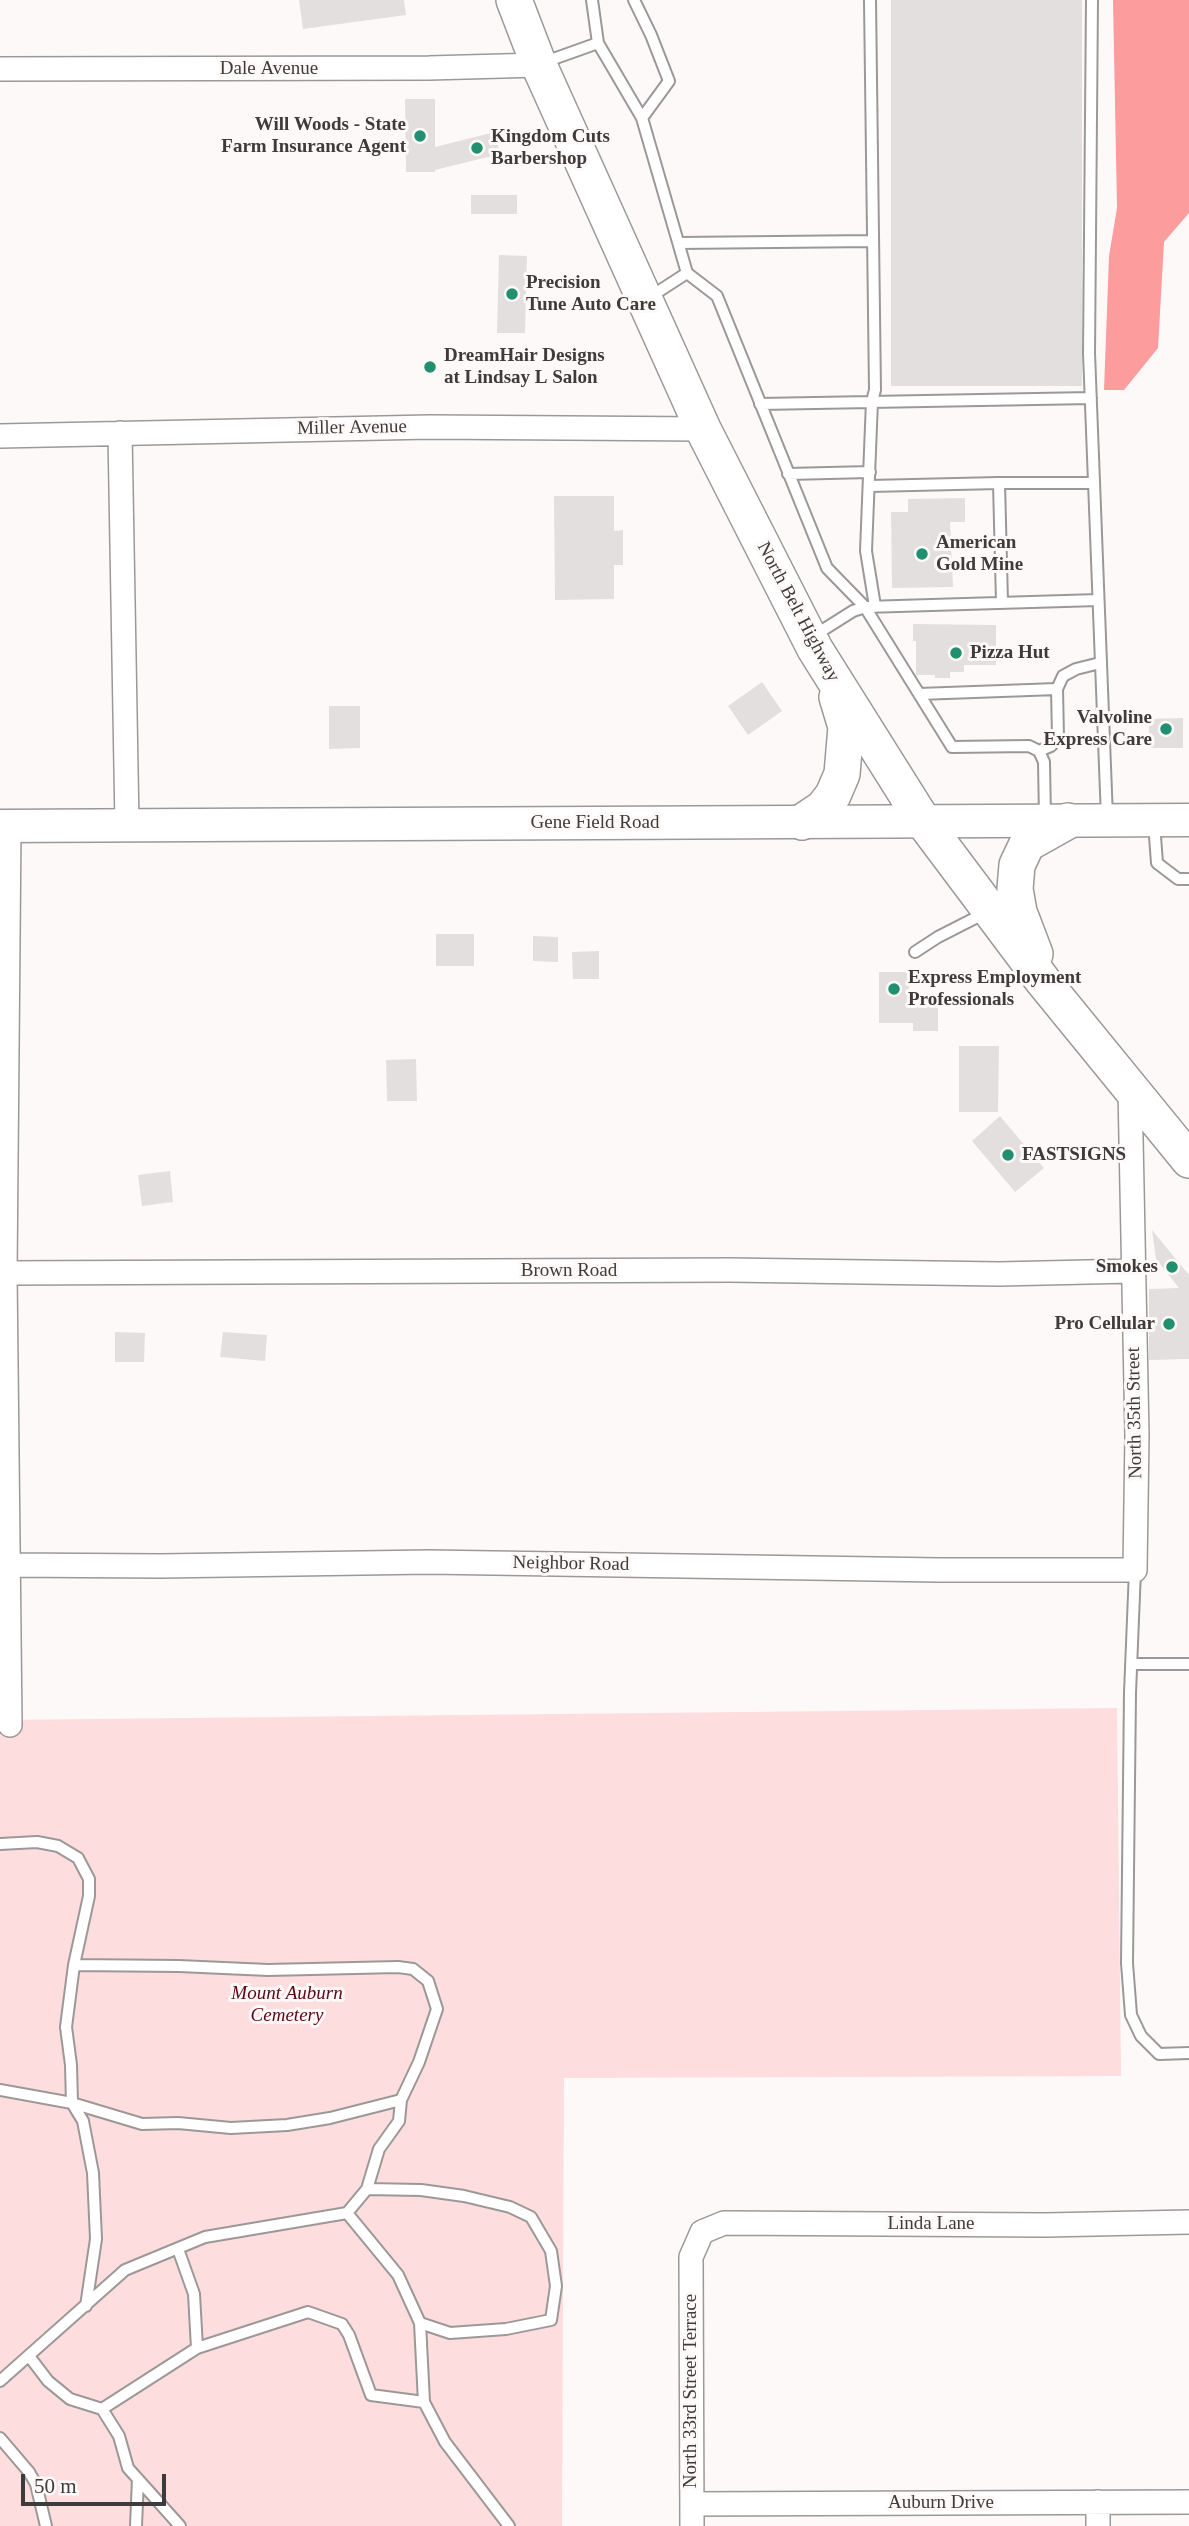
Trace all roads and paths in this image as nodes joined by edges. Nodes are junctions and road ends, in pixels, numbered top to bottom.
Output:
1 (514, 0) edge
2 (592, 0) edge
3 (634, 0) edge
4 (870, 0) edge
5 (1091, 0) edge
6 (598, 43) junction
7 (539, 65) junction
8 (0, 69) edge
9 (642, 118) junction
10 (873, 241) junction
11 (679, 243) junction
12 (687, 273) junction
13 (645, 301) junction
14 (1091, 398) junction
15 (872, 401) junction
16 (760, 404) junction
17 (703, 429) junction
18 (120, 433) junction
19 (0, 436) edge
20 (870, 472) junction
21 (788, 474) junction
22 (999, 483) junction
23 (1093, 483) junction
24 (870, 486) junction
25 (1098, 600) junction
26 (1002, 602) junction
27 (870, 606) junction
28 (809, 638) junction
29 (1100, 663) junction
30 (832, 676) junction
31 (1057, 689) junction
32 (919, 694) junction
33 (1039, 751) junction
34 (1107, 820) junction
35 (1154, 820) junction
36 (1189, 820) edge
37 (923, 821) junction
38 (1056, 821) junction
39 (802, 822) junction
40 (127, 825) junction
41 (5, 826) edge
42 (1189, 879) edge
43 (989, 910) junction
44 (915, 952) dead end
45 (1043, 981) junction
46 (1130, 1089) junction
47 (1189, 1160) edge
48 (1132, 1271) junction
49 (5, 1273) junction
50 (7, 1565) junction
51 (1135, 1570) junction
52 (1131, 1664) junction
53 (1189, 1664) edge
54 (10, 1725) dead end
55 (0, 1844) edge
56 (74, 1965) junction
57 (1189, 2053) edge
58 (0, 2090) edge
59 (401, 2100) junction
60 (72, 2103) junction
61 (367, 2189) junction
62 (347, 2213) junction
63 (1189, 2222) edge
64 (178, 2249) junction
65 (691, 2257) joint
66 (86, 2306) junction
67 (420, 2323) junction
68 (197, 2348) junction
69 (29, 2356) junction
70 (0, 2381) edge
71 (424, 2402) junction
72 (102, 2409) junction
73 (0, 2438) edge
74 (138, 2479) junction
75 (1098, 2502) junction
76 (1189, 2502) edge
77 (692, 2515) edge
78 (46, 2526) edge
79 (136, 2526) edge
80 (180, 2526) edge
81 (509, 2526) edge
82 (1098, 2526) edge

1 - 7 main road, North Belt Highway
2 - 6 lane
3 - 9 lane
4 - 10 lane
5 - 14 lane
6 - 7 lane
6 - 9 lane
7 - 8 street, Dale Avenue
7 - 13 main road, North Belt Highway
9 - 11 lane
10 - 11 lane
10 - 15 lane
11 - 12 lane
12 - 13 lane
12 - 16 lane
13 - 17 main road, North Belt Highway
14 - 15 lane
14 - 23 lane
15 - 16 lane
15 - 20 lane
16 - 21 lane
17 - 18 street, Miller Avenue
17 - 28 main road, North Belt Highway
18 - 19 street, Miller Avenue
18 - 40 street
20 - 21 lane
20 - 24 lane
21 - 27 lane
22 - 23 lane
22 - 24 lane
22 - 26 lane
23 - 25 lane
24 - 27 lane
25 - 26 lane
25 - 29 lane
26 - 27 lane
27 - 28 lane
27 - 32 lane
28 - 30 main road, North Belt Highway
29 - 31 lane
29 - 34 lane
30 - 37 main road, North Belt Highway
30 - 39 main road
31 - 32 lane
31 - 33 lane
32 - 33 lane
33 - 38 lane
34 - 35 street, Gene Field Road
34 - 38 street, Gene Field Road
35 - 36 street, Gene Field Road
35 - 42 lane
37 - 38 street, Gene Field Road
37 - 39 street, Gene Field Road
37 - 43 main road, North Belt Highway
38 - 45 main road
39 - 40 street, Gene Field Road
40 - 41 street, Gene Field Road
41 - 49 street
43 - 44 lane
43 - 45 main road, North Belt Highway
45 - 46 main road, North Belt Highway
46 - 47 main road, North Belt Highway
46 - 48 street, North 35th Street
48 - 49 street, Brown Road
48 - 51 street, North 35th Street
49 - 50 street
50 - 51 street, Neighbor Road
50 - 54 street
51 - 52 lane
52 - 53 lane
52 - 57 lane
55 - 56 lane
56 - 59 lane
56 - 60 lane
58 - 60 lane
59 - 60 lane
59 - 61 lane
60 - 66 lane
61 - 62 lane
61 - 67 lane
62 - 64 lane
62 - 67 lane
63 - 65 street, Linda Lane
64 - 66 lane
64 - 68 lane
65 - 77 street, North 33rd Street Terrace
66 - 69 lane
67 - 71 lane
68 - 71 lane
68 - 72 lane
69 - 70 lane
69 - 72 lane
71 - 81 lane
72 - 74 lane
73 - 78 lane
74 - 79 lane
74 - 80 lane
75 - 76 street, Auburn Drive
75 - 77 street, Auburn Drive
75 - 82 street

